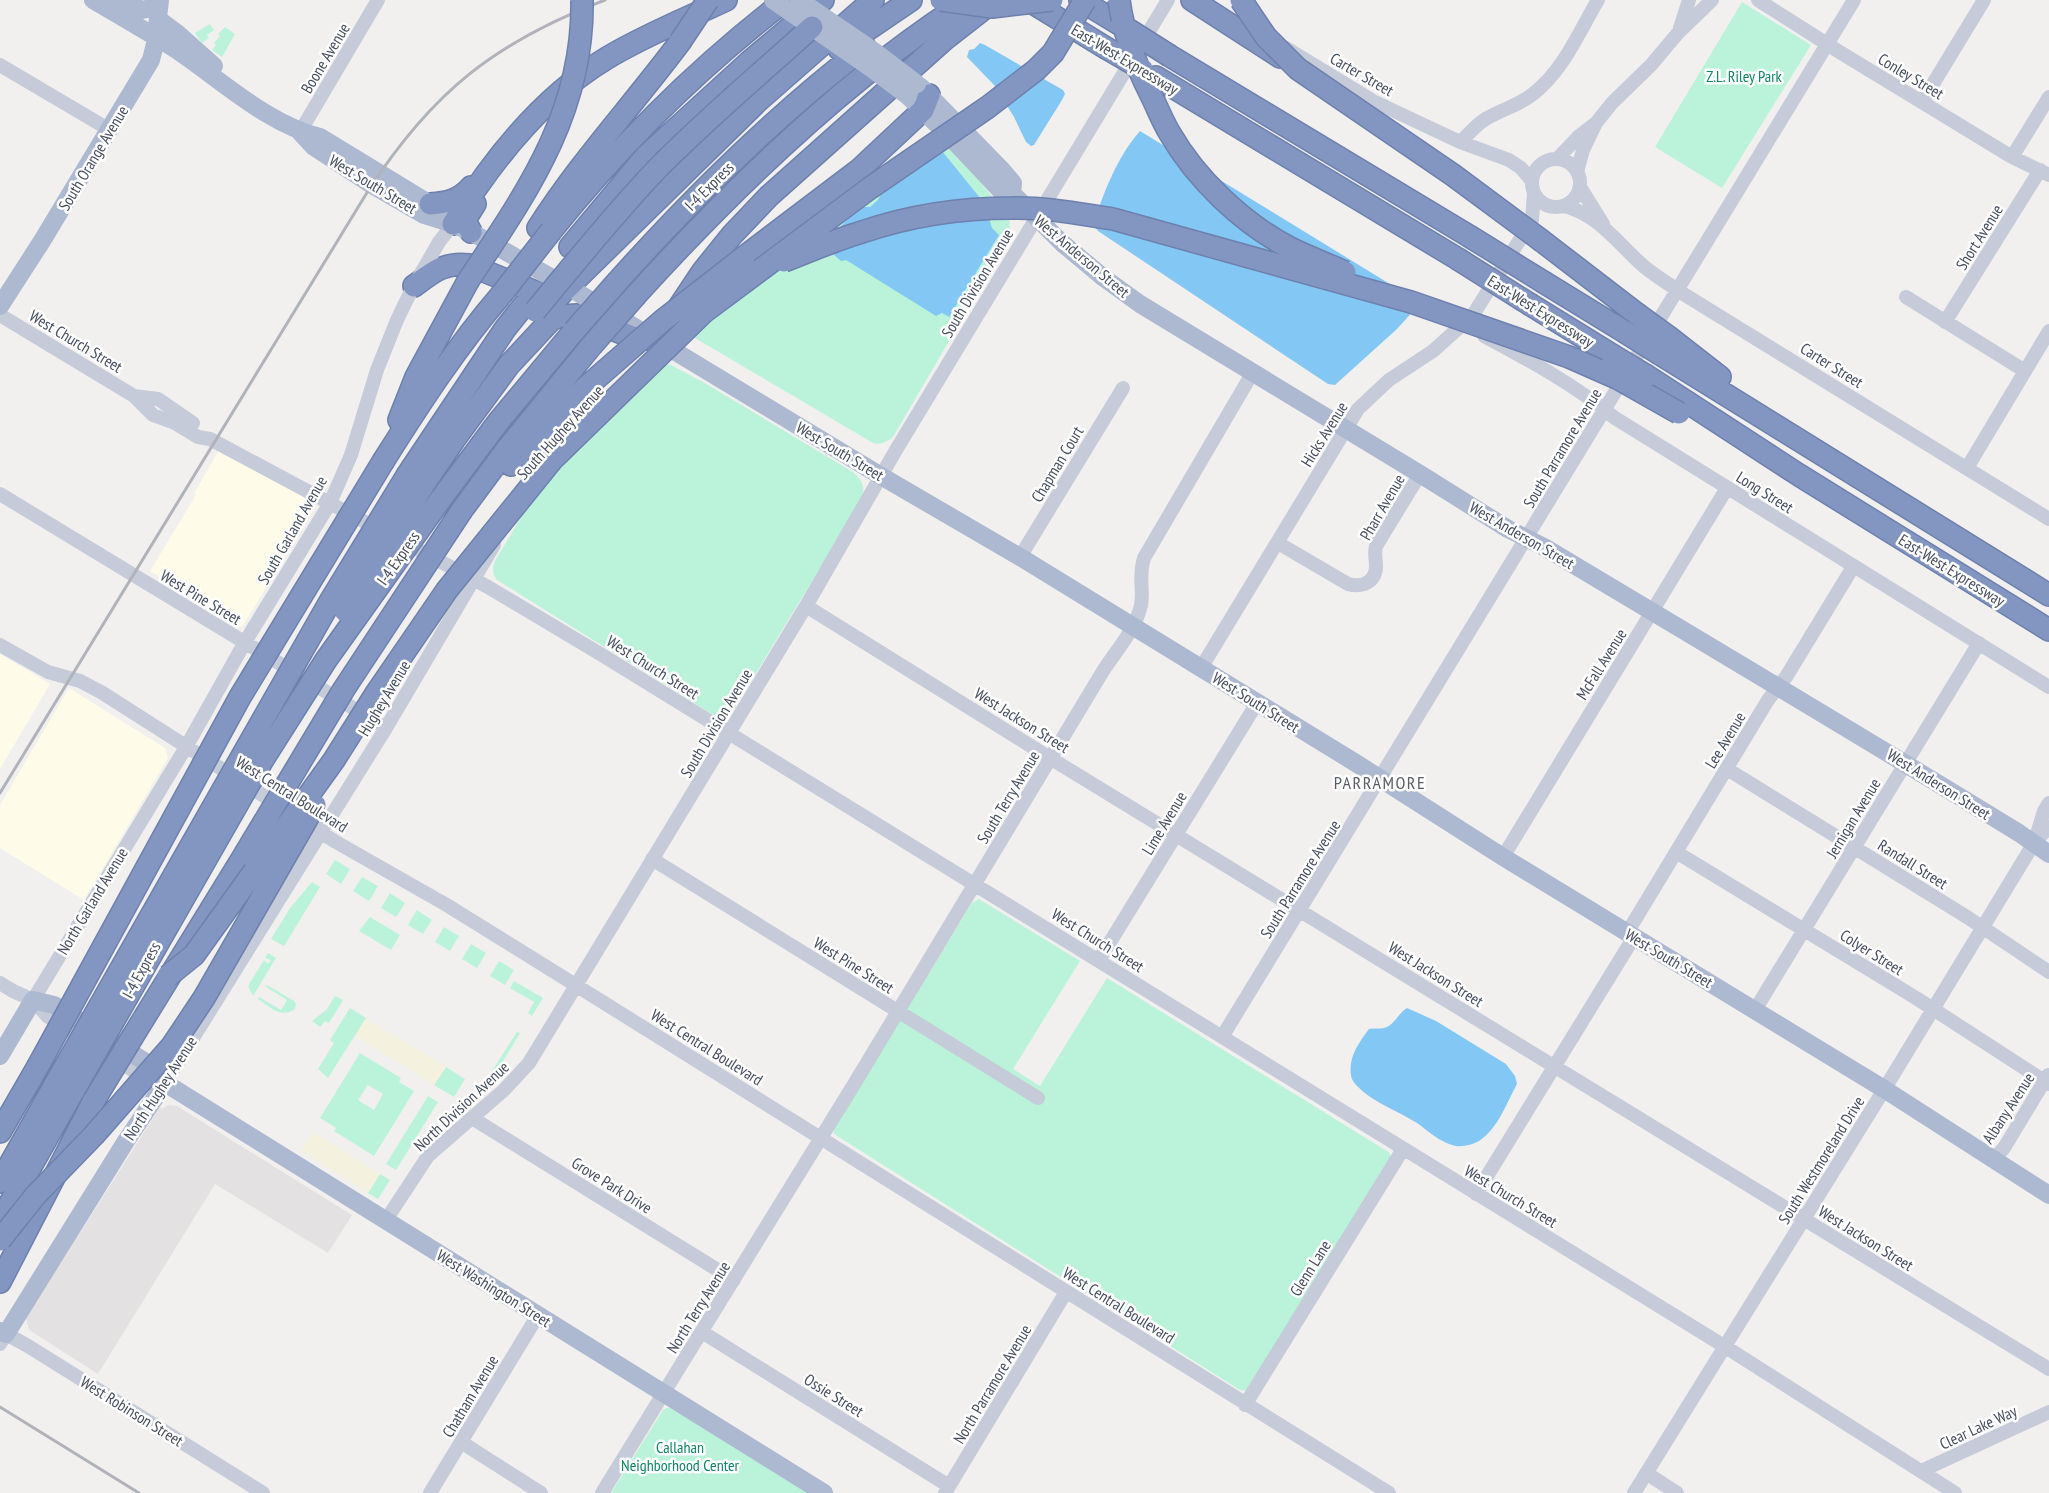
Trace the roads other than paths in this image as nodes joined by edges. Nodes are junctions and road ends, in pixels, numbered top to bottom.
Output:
1 (93, 0) edge
2 (120, 0) edge
3 (159, 0) edge
4 (378, 0) edge
5 (582, 0) edge
6 (708, 0) edge
7 (726, 0) edge
8 (773, 0) edge
9 (786, 0) edge
10 (799, 0) edge
11 (873, 0) edge
12 (911, 0) edge
13 (928, 0) edge
14 (941, 0) edge
15 (969, 0) edge
16 (995, 0) edge
17 (1052, 0) edge
18 (1082, 0) edge
19 (1091, 0) edge
20 (1119, 0) edge
21 (1168, 0) edge
22 (1192, 0) edge
23 (1207, 0) edge
24 (1241, 0) edge
25 (1598, 0) edge
26 (1689, 0) edge
27 (1712, 0) edge
28 (1758, 0) edge
29 (1854, 0) edge
30 (1984, 0) edge
31 (1029, 1) edge
32 (819, 14) edge
33 (158, 19) junction
34 (1121, 25) junction
35 (1678, 33) junction
36 (156, 38) junction
37 (1827, 44) junction
38 (607, 58) junction
39 (0, 65) edge
40 (1298, 69) junction
41 (225, 85) junction
42 (919, 96) junction
43 (2049, 97) edge
44 (1922, 102) junction
45 (1596, 123) junction
46 (110, 129) junction
47 (300, 132) junction
48 (1460, 142) junction
49 (2012, 158) junction
50 (1509, 160) junction
51 (1551, 160) junction
52 (1578, 172) junction
53 (2045, 172) edge
54 (1533, 187) junction
55 (1580, 187) junction
56 (430, 204) junction
57 (1560, 206) junction
58 (1036, 217) junction
59 (1532, 220) junction
60 (462, 228) junction
61 (1606, 228) junction
62 (545, 229) junction
63 (751, 264) junction
64 (414, 286) junction
65 (574, 290) junction
66 (1677, 290) junction
67 (1906, 297) dead end
68 (1411, 302) junction
69 (0, 306) edge
70 (530, 308) junction
71 (0, 315) edge
72 (1945, 322) junction
73 (1463, 325) junction
74 (2049, 331) edge
75 (657, 340) junction
76 (1665, 346) junction
77 (2025, 371) junction
78 (1253, 372) junction
79 (1123, 388) dead end
80 (134, 396) junction
81 (154, 397) junction
82 (167, 404) junction
83 (1605, 410) junction
84 (153, 414) junction
85 (1346, 428) junction
86 (210, 439) junction
87 (384, 460) junction
88 (886, 468) junction
89 (1967, 468) junction
90 (1420, 474) junction
91 (1799, 475) junction
92 (417, 479) junction
93 (1727, 488) junction
94 (0, 494) edge
95 (330, 503) junction
96 (465, 506) junction
97 (2048, 517) edge
98 (1526, 538) junction
99 (1278, 543) junction
100 (1020, 557) junction
101 (1853, 567) junction
102 (474, 579) junction
103 (2049, 595) edge
104 (806, 606) junction
105 (1653, 613) junction
106 (1133, 626) junction
107 (2049, 630) edge
108 (245, 642) junction
109 (1979, 643) junction
110 (0, 645) edge
111 (1201, 668) junction
112 (1779, 687) junction
113 (2049, 687) edge
114 (1257, 703) junction
115 (386, 728) junction
116 (728, 734) junction
117 (186, 747) junction
118 (1050, 758) junction
119 (334, 760) junction
120 (262, 761) junction
121 (1905, 764) junction
122 (1726, 769) junction
123 (1380, 779) junction
124 (2049, 803) edge
125 (2049, 827) edge
126 (321, 832) junction
127 (1176, 834) junction
128 (2034, 843) junction
129 (1854, 848) junction
130 (1676, 852) junction
131 (2049, 854) edge
132 (1503, 857) junction
133 (652, 859) junction
134 (975, 885) junction
135 (1300, 910) junction
136 (1982, 928) junction
137 (1805, 930) junction
138 (1631, 935) junction
139 (1099, 960) junction
140 (2049, 972) edge
141 (168, 976) junction
142 (0, 983) edge
143 (576, 985) junction
144 (33, 1000) junction
145 (1755, 1010) junction
146 (1933, 1010) junction
147 (898, 1011) junction
148 (1222, 1037) junction
149 (0, 1056) edge
150 (1554, 1066) junction
151 (2048, 1080) edge
152 (165, 1083) junction
153 (66, 1085) junction
154 (1884, 1089) junction
155 (1038, 1098) dead end
156 (472, 1118) junction
157 (0, 1132) edge
158 (821, 1137) junction
159 (1403, 1149) junction
160 (1994, 1159) junction
161 (0, 1182) edge
162 (1476, 1194) junction
163 (2049, 1195) edge
164 (1804, 1219) junction
165 (386, 1220) junction
166 (0, 1221) edge
167 (0, 1240) edge
168 (734, 1280) junction
169 (0, 1282) edge
170 (1066, 1292) junction
171 (538, 1315) junction
172 (702, 1332) junction
173 (2, 1336) edge
174 (1724, 1346) junction
175 (2049, 1369) edge
176 (664, 1394) junction
177 (1245, 1405) junction
178 (2049, 1412) edge
179 (461, 1442) junction
180 (1921, 1471) junction
181 (1646, 1473) junction
182 (947, 1490) edge
183 (263, 1493) edge
184 (429, 1493) edge
185 (541, 1493) edge
186 (602, 1493) edge
187 (824, 1493) edge
188 (1389, 1493) edge
189 (1634, 1493) edge
190 (1677, 1493) edge
191 (1955, 1493) edge

1 - 36 main road, West South Street
2 - 3 main road
3 - 33 main road, South Orange Avenue
4 - 47 street, Boone Avenue
5 - 87 highway, bridge
6 - 62 highway, bridge
7 - 38 highway
8 - 32 main road, West Anderson Street, bridge
9 - 62 highway
10 - 32 main road, West Anderson Street, bridge
11 - 65 highway
12 - 65 highway
13 - 120 highway, I-4 Express, bridge
14 - 17 highway, bridge
15 - 96 highway, bridge
16 - 75 highway
18 - 34 highway, East-West Expressway
18 - 63 highway, bridge
19 - 34 highway
20 - 68 highway, bridge
21 - 58 street, South Division Avenue
22 - 40 highway, bridge
23 - 48 street, Carter Street
24 - 40 highway, bridge
25 - 48 street
26 - 35 street
27 - 35 street
28 - 37 street, Conley Street
29 - 37 street, South Parramore Avenue
30 - 44 street
31 - 91 highway, East-West Expressway, bridge
32 - 42 main road, West Anderson Street, bridge
32 - 70 highway, bridge
32 - 70 highway
33 - 36 main road, South Orange Avenue
33 - 41 main road
34 - 76 highway, East-West Expressway, bridge
35 - 45 street
36 - 41 main road, West South Street
36 - 46 main road, South Orange Avenue
37 - 44 street, Conley Street
37 - 66 street, South Parramore Avenue
38 - 56 highway
38 - 60 highway
39 - 46 street
40 - 76 highway, bridge
41 - 47 main road, West South Street
42 - 58 main road, West Anderson Street
42 - 63 highway
43 - 49 street
44 - 49 street, Conley Street
45 - 51 street
45 - 52 street
46 - 69 main road, South Orange Avenue
47 - 56 main road, West South Street
47 - 60 main road, West South Street
48 - 50 street, Carter Street
49 - 53 street, Conley Street
50 - 51 street, Carter Street
50 - 54 street, Carter Street
51 - 52 street
51 - 54 street
52 - 55 street
53 - 72 street, Short Avenue
54 - 57 street
54 - 59 street, Hicks Avenue
55 - 57 street
55 - 61 street, Carter Street
56 - 60 main road, West South Street
57 - 59 street, Hicks Avenue
57 - 61 street, Carter Street
58 - 78 main road, West Anderson Street
58 - 88 street, South Division Avenue
59 - 73 street, Hicks Avenue
60 - 64 street, South Garland Avenue
60 - 65 main road, West South Street
61 - 66 street, Carter Street
62 - 87 highway, bridge
63 - 68 highway, bridge
63 - 96 highway, bridge
63 - 119 highway, bridge
64 - 65 highway
64 - 95 street, South Garland Avenue
65 - 75 main road, West South Street
66 - 83 street, South Parramore Avenue
66 - 89 street, Carter Street
67 - 72 street
68 - 91 highway, bridge
70 - 92 highway, I-4 Express
71 - 80 street, West Church Street
72 - 77 street
73 - 83 street, Long Street
73 - 85 street, Hicks Avenue
74 - 77 street
75 - 88 main road, West South Street
75 - 92 highway
75 - 102 street, South Hughey Avenue
76 - 103 highway, East-West Expressway
77 - 89 street
78 - 85 main road, West Anderson Street
78 - 106 street, South Terry Avenue
79 - 100 street, Chapman Court
80 - 81 street, West Church Street
80 - 84 street, West Church Street
81 - 82 street, West Church Street
81 - 84 street
82 - 84 street
82 - 86 street, West Church Street
83 - 93 street, Long Street
83 - 98 street, South Parramore Avenue
84 - 86 street, West Church Street
85 - 90 main road, West Anderson Street
85 - 99 street, Hicks Avenue
86 - 95 street, West Church Street
87 - 157 highway, bridge
88 - 100 main road, West South Street
88 - 104 street, South Division Avenue
89 - 97 street, Carter Street
90 - 98 main road, West Anderson Street
90 - 99 street, Pharr Avenue
91 - 107 highway, East-West Expressway
92 - 120 highway, bridge
92 - 153 highway, I-4 Express, bridge
93 - 101 street, Long Street
93 - 105 street, McFall Avenue
94 - 108 street, West Pine Street
95 - 102 street, West Church Street
95 - 108 street, South Garland Avenue
96 - 141 highway, bridge
98 - 105 main road, West Anderson Street
98 - 123 street, South Parramore Avenue
99 - 111 street, Hicks Avenue
100 - 106 main road, West South Street
101 - 109 street, Long Street
101 - 112 street, Lee Avenue
102 - 115 street, Hughey Avenue
102 - 116 street, West Church Street
104 - 116 street, South Division Avenue
104 - 118 street, West Jackson Street
105 - 112 main road, West Anderson Street
105 - 132 street, McFall Avenue
106 - 111 main road, West South Street
106 - 118 street, South Terry Avenue
108 - 115 street, West Pine Street
108 - 117 street, South Garland Avenue
109 - 113 street, Long Street
109 - 121 street, Jernigan Avenue
110 - 117 street, West Central Boulevard
111 - 114 main road, West South Street
112 - 121 main road, West Anderson Street
112 - 122 street, Lee Avenue
114 - 123 main road, West South Street
114 - 127 street, Lime Avenue
115 - 126 street, Hughey Avenue
116 - 133 street, South Division Avenue
116 - 134 street, West Church Street
117 - 126 street, West Central Boulevard
117 - 144 street, North Garland Avenue
118 - 127 street, West Jackson Street
118 - 134 street, South Terry Avenue
119 - 141 highway, bridge
119 - 167 highway, bridge
120 - 153 highway, I-4 Express, bridge
121 - 128 main road, West Anderson Street
121 - 129 street, Jernigan Avenue
122 - 129 street, Randall Street
122 - 130 street, Lee Avenue
123 - 132 main road, West South Street
123 - 135 street, South Parramore Avenue
124 - 128 street, South Westmoreland Drive
125 - 128 street, South Westmoreland Drive
126 - 143 street, West Central Boulevard
126 - 152 street, North Hughey Avenue
127 - 135 street, West Jackson Street
127 - 139 street, Lime Avenue
128 - 131 main road, West Anderson Street
128 - 136 street, South Westmoreland Drive
129 - 136 street, Randall Street
129 - 137 street, Jernigan Avenue
130 - 137 street, Colyer Street
130 - 138 street, Lee Avenue
132 - 138 main road, West South Street
133 - 143 street, South Division Avenue
133 - 147 street, West Pine Street
134 - 139 street, West Church Street
134 - 147 street, South Terry Avenue
135 - 148 street, South Parramore Avenue
135 - 150 street, West Jackson Street
136 - 140 street, Randall Street
136 - 146 street, South Westmoreland Drive
137 - 145 street, Jernigan Avenue
137 - 146 street, Colyer Street
138 - 145 main road, West South Street
138 - 150 street, Lee Avenue
139 - 148 street, West Church Street
141 - 169 highway, bridge
142 - 144 street, West Washington Street
143 - 156 street, North Division Avenue
143 - 158 street, West Central Boulevard
144 - 149 main road, North Garland Avenue
144 - 152 main road, West Washington Street
145 - 154 main road, West South Street
146 - 151 street, Colyer Street
146 - 154 street, South Westmoreland Drive
147 - 155 street, West Pine Street
147 - 158 street, South Terry Avenue
148 - 159 street, West Church Street
150 - 162 street, Lee Avenue
150 - 164 street, West Jackson Street
151 - 160 street, Albany Avenue
152 - 165 main road, West Washington Street
152 - 173 main road, North Hughey Avenue
153 - 161 highway, I-4 Express
153 - 166 highway, I-4 Express
154 - 160 main road, West South Street
154 - 164 street, South Westmoreland Drive
156 - 165 street, North Division Avenue
156 - 168 street, Grove Park Drive
158 - 168 street, North Terry Avenue
158 - 170 street, West Central Boulevard
159 - 162 street, West Church Street
159 - 177 street, Glenn Lane
160 - 163 main road, West South Street
162 - 174 street, West Church Street
164 - 174 street, South Westmoreland Drive
164 - 175 street, West Jackson Street
165 - 171 main road, West Washington Street
168 - 172 street, North Terry Avenue
170 - 177 street, West Central Boulevard
170 - 182 street, North Parramore Avenue
171 - 176 main road, West Washington Street
171 - 179 street, Chatham Avenue
172 - 176 street, North Terry Avenue
172 - 182 street, Ossie Street
173 - 183 street, West Robinson Street
174 - 180 street, West Church Street
174 - 181 street, South Westmoreland Drive
176 - 186 street, North Terry Avenue
176 - 187 main road, West Washington Street
177 - 188 street, West Central Boulevard
178 - 180 street, Clear Lake Way
179 - 184 street, Chatham Avenue
179 - 185 street
180 - 191 street, West Church Street
181 - 189 street, South Westmoreland Drive
181 - 190 street

